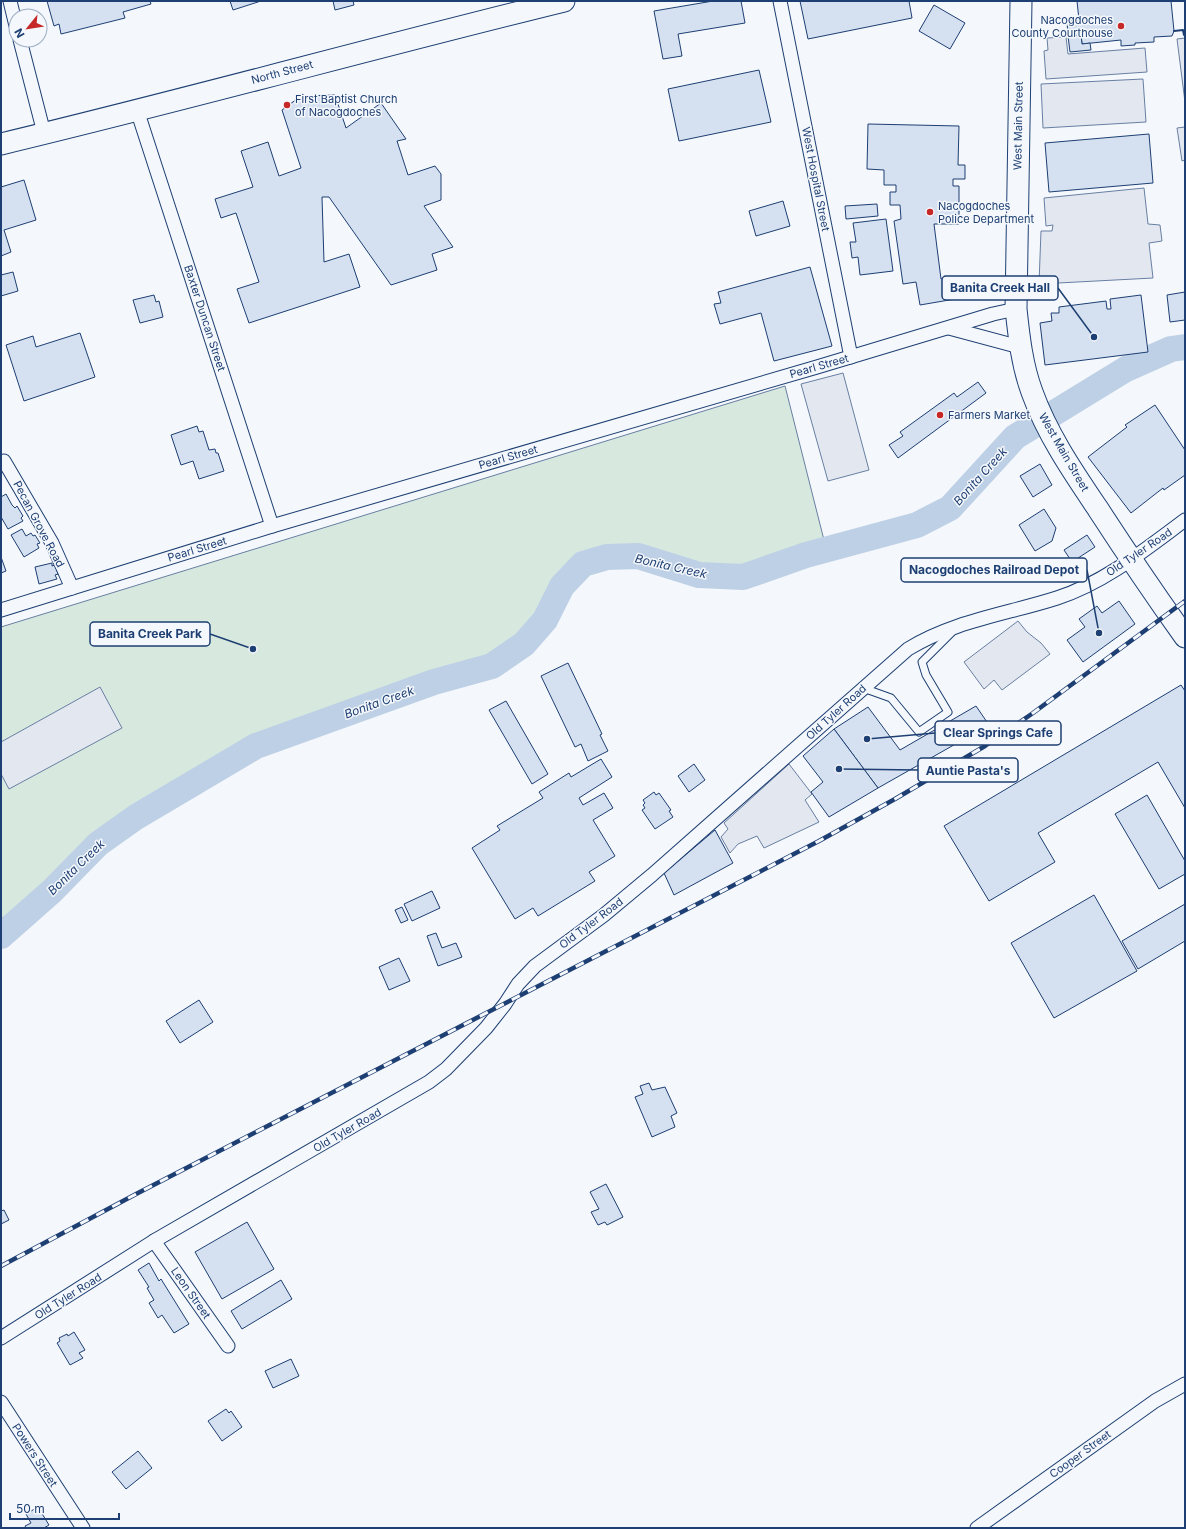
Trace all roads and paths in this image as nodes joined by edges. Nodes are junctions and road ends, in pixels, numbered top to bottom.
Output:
1 (564, 1) edge
2 (780, 1) edge
3 (1021, 1) edge
4 (22, 48) edge
5 (137, 110) junction
6 (44, 133) junction
7 (1, 144) edge
8 (1016, 309) junction
9 (949, 328) junction
10 (1020, 347) junction
11 (851, 357) junction
12 (4, 461) dead end
13 (1185, 520) edge
14 (272, 526) junction
15 (1131, 559) junction
16 (72, 588) junction
17 (1, 610) edge
18 (957, 626) junction
19 (1185, 637) edge
20 (863, 688) junction
21 (154, 1241) junction
22 (1, 1338) edge
23 (228, 1346) dead end
24 (1185, 1384) edge
25 (1, 1402) edge
26 (83, 1528) edge
27 (977, 1528) edge

1 - 5 main road, North Street
2 - 11 street, West Hospital Street
3 - 8 main road, West Main Street
4 - 6 street
5 - 6 main road, North Street
5 - 14 street, Baxter Duncan Street
6 - 7 main road, North Street
8 - 9 street, Pearl Street
8 - 10 main road, West Main Street
9 - 10 street
9 - 11 street, Pearl Street
10 - 15 main road, West Main Street
11 - 14 street, Pearl Street
12 - 16 street, Pecan Grove Road
13 - 15 street, Old Tyler Road
14 - 16 street, Pearl Street
15 - 18 street, Old Tyler Road
15 - 19 main road, West Main Street
16 - 17 street, Pearl Street
18 - 20 street, Old Tyler Road
18 - 20 lane
20 - 21 street, Old Tyler Road
21 - 22 street, Old Tyler Road
21 - 23 street, Leon Street
24 - 27 street, Cooper Street
25 - 26 street, Powers Street

